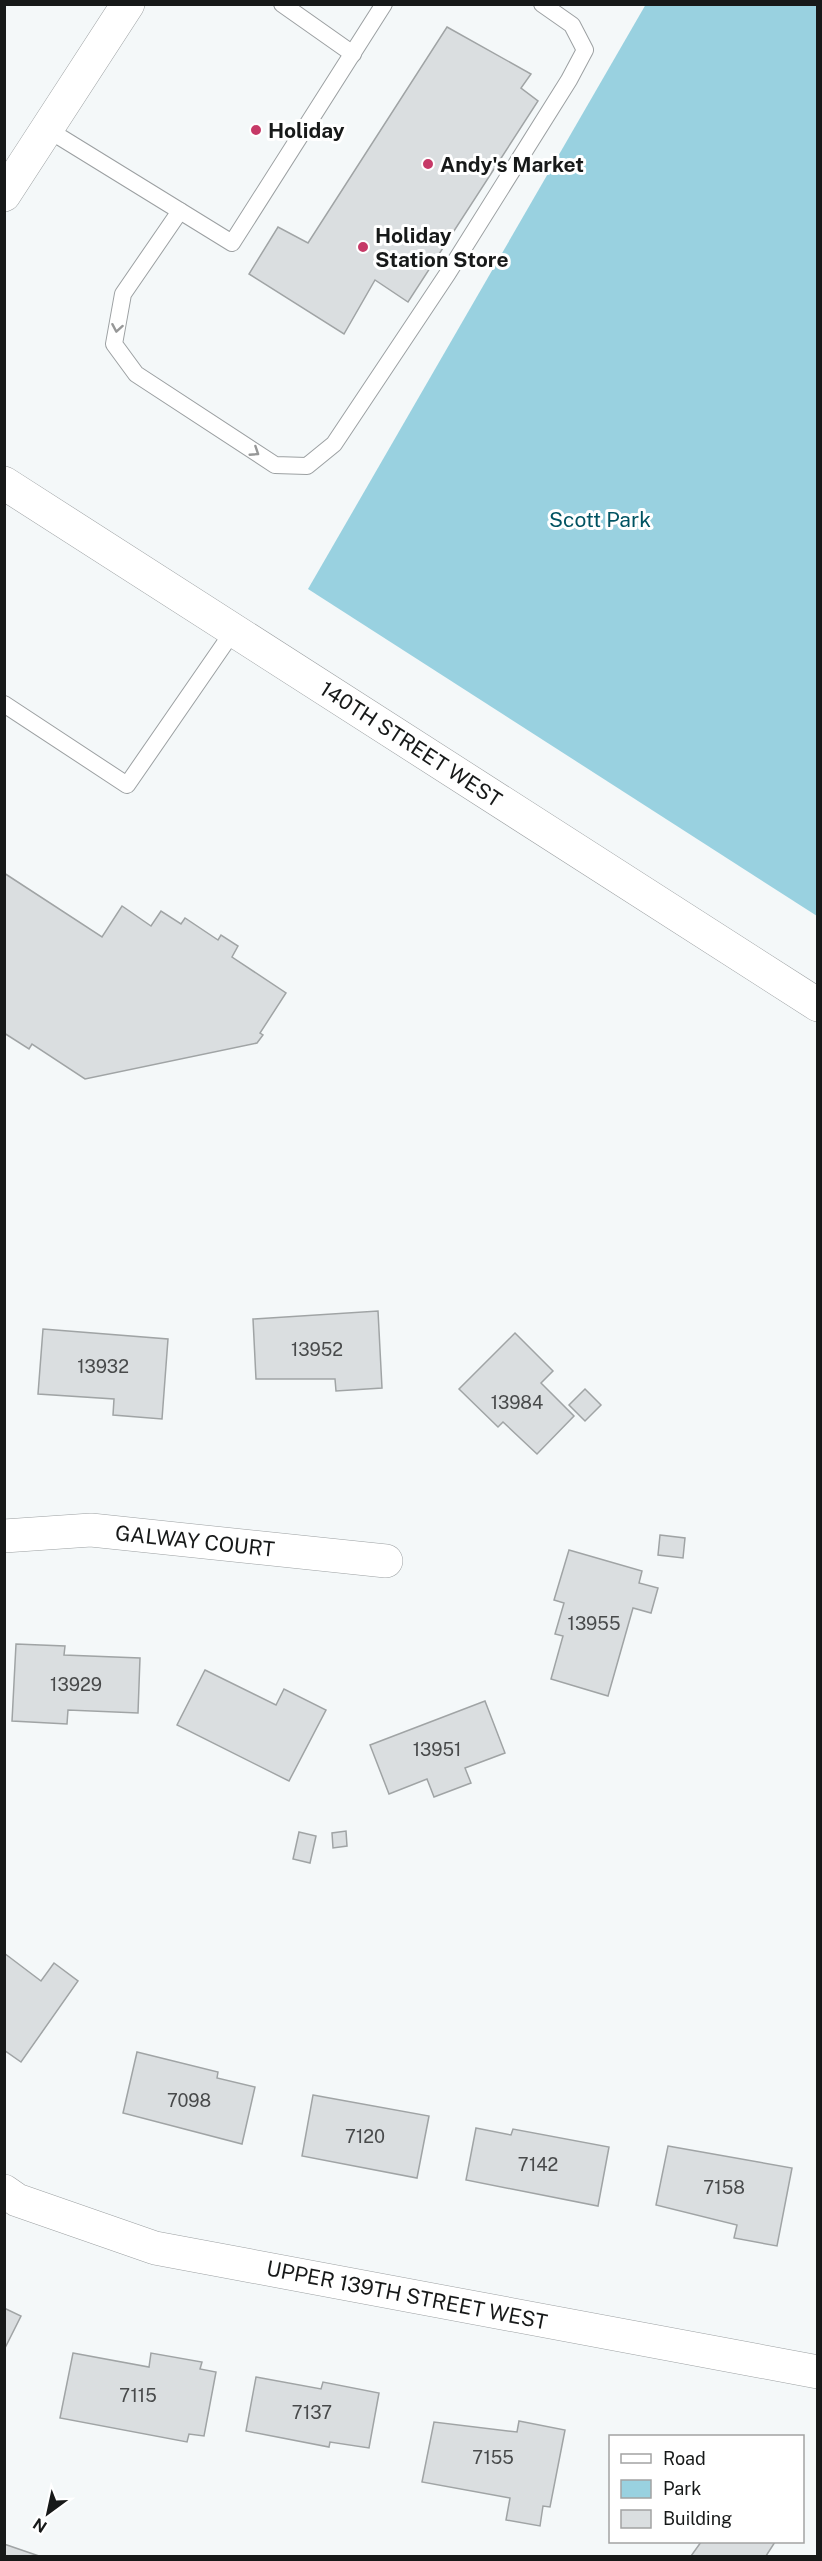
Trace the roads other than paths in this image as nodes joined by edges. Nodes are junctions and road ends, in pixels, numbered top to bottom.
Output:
1 (128, 4) edge
2 (282, 4) edge
3 (384, 4) edge
4 (542, 4) edge
5 (353, 54) junction
6 (47, 129) junction
7 (4, 195) edge
8 (180, 211) junction
9 (4, 483) edge
10 (234, 630) junction
11 (4, 704) edge
12 (818, 1005) edge
13 (4, 1536) edge
14 (386, 1561) dead end
15 (4, 2192) edge
16 (818, 2372) edge

1 - 6 street
2 - 5 lane
3 - 5 lane
8 -> 4 lane
5 - 8 lane
6 - 7 street
6 - 8 lane
9 - 10 street, 140TH STREET WEST
10 - 11 lane
10 - 12 street, 140TH STREET WEST
13 - 14 street, GALWAY COURT
15 - 16 street, UPPER 139TH STREET WEST

